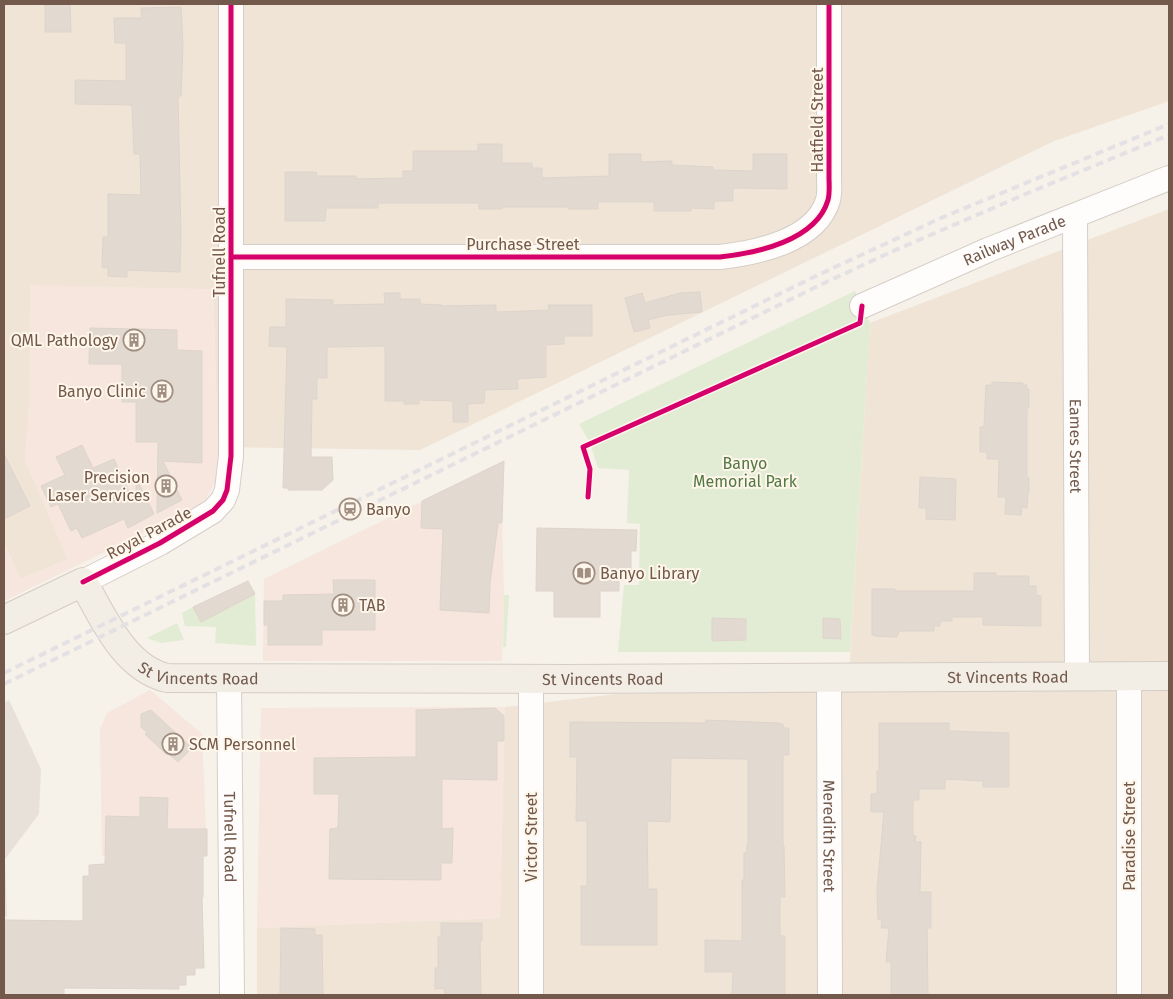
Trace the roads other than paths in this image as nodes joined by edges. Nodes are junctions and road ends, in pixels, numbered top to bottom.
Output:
1 (231, 4) edge
2 (829, 4) edge
3 (1169, 178) edge
4 (1075, 216) junction
5 (807, 228) joint
6 (232, 257) junction
7 (862, 306) dead end
8 (223, 500) joint
9 (83, 582) junction
10 (4, 620) edge
11 (1077, 676) junction
12 (1129, 676) junction
13 (1169, 676) edge
14 (829, 677) junction
15 (531, 678) junction
16 (229, 679) junction
17 (232, 995) edge
18 (531, 995) edge
19 (830, 995) edge
20 (1129, 995) edge

1 - 6 street, Tufnell Road
2 - 5 street, Hatfield Street
3 - 4 street, Railway Parade
4 - 7 street, Railway Parade
4 - 11 street, Eames Street
5 - 6 street, Purchase Street
6 - 8 street, Tufnell Road
8 - 9 street, Royal Parade
9 - 10 main road, Royal Parade
9 - 16 main road, St Vincents Road
11 - 12 main road, St Vincents Road
11 - 14 main road, St Vincents Road
12 - 13 main road, St Vincents Road
12 - 20 street, Paradise Street
14 - 15 main road, St Vincents Road
14 - 19 street, Meredith Street
15 - 16 main road, St Vincents Road
15 - 18 street, Victor Street
16 - 17 street, Tufnell Road

